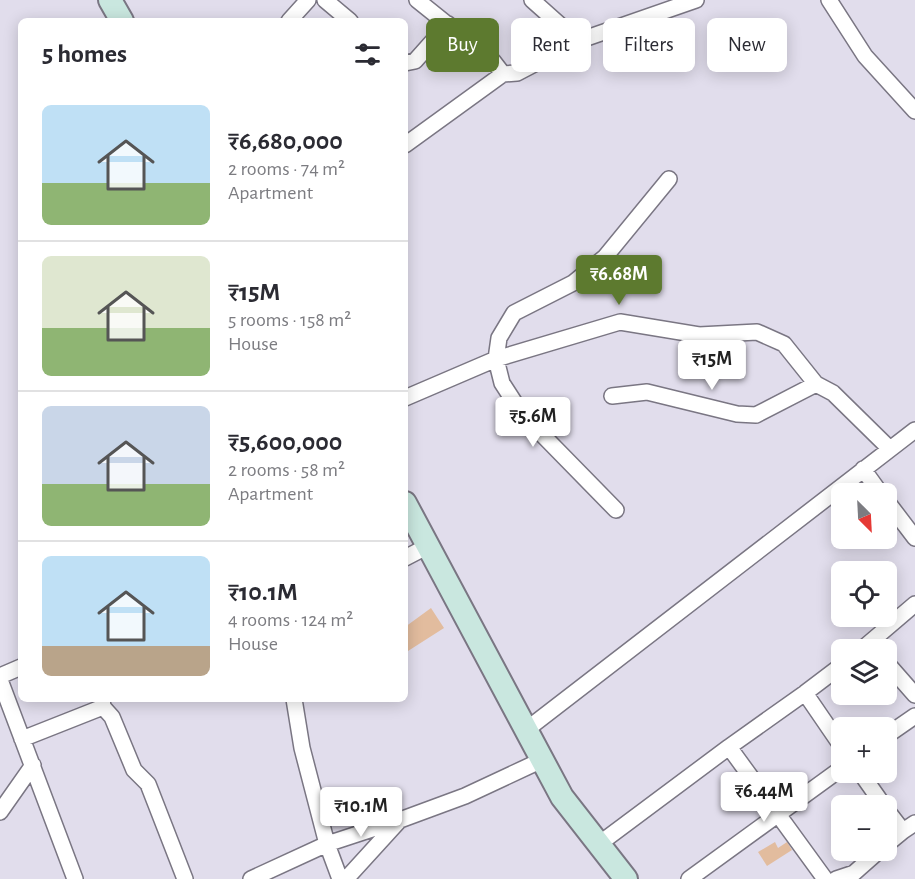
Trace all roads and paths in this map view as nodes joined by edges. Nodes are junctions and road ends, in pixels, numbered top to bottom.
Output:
1 (110, 0) edge
2 (308, 0) edge
3 (325, 0) edge
4 (417, 0) edge
5 (532, 0) edge
6 (696, 0) edge
7 (829, 0) edge
8 (120, 18) edge
9 (292, 18) edge
10 (346, 18) edge
11 (440, 18) edge
12 (552, 18) edge
13 (591, 36) edge
14 (426, 49) edge
15 (408, 62) edge
16 (499, 70) edge
17 (519, 72) edge
18 (503, 75) junction
19 (915, 111) edge
20 (408, 143) edge
21 (669, 179) dead end
22 (496, 359) junction
23 (816, 384) junction
24 (612, 396) dead end
25 (408, 397) edge
26 (915, 430) edge
27 (890, 449) junction
28 (863, 470) junction
29 (873, 483) edge
30 (408, 509) edge
31 (616, 510) dead end
32 (897, 514) edge
33 (915, 538) edge
34 (428, 546) junction
35 (408, 556) edge
36 (915, 604) edge
37 (878, 639) edge
38 (18, 669) edge
39 (831, 673) edge
40 (897, 675) edge
41 (0, 678) edge
42 (805, 693) junction
43 (915, 695) edge
44 (294, 702) edge
45 (102, 703) edge
46 (915, 716) edge
47 (897, 728) edge
48 (526, 730) junction
49 (831, 731) edge
50 (22, 739) junction
51 (729, 747) junction
52 (542, 760) junction
53 (33, 765) junction
54 (831, 776) edge
55 (0, 812) edge
56 (778, 814) junction
57 (897, 817) edge
58 (400, 820) junction
59 (909, 827) edge
60 (897, 836) edge
61 (327, 844) junction
62 (599, 844) junction
63 (872, 861) edge
64 (860, 876) edge
65 (75, 879) edge
66 (184, 879) edge
67 (251, 879) edge
68 (340, 879) edge
69 (346, 879) edge
70 (626, 879) edge
71 (689, 879) edge
72 (825, 879) edge
73 (836, 879) edge

1 - 8 street
2 - 9 street
3 - 10 street
4 - 11 street
5 - 12 street
6 - 13 street
7 - 19 street
14 - 15 street
16 - 18 street
17 - 18 street
18 - 20 street
21 - 22 street
22 - 23 street
22 - 25 street
22 - 31 street
23 - 24 street
23 - 27 street
26 - 27 street
27 - 28 street
28 - 29 street
28 - 48 street
30 - 34 street
32 - 33 street
34 - 35 street
34 - 48 street
36 - 37 street
38 - 41 street
39 - 42 street
40 - 43 street
41 - 50 street
42 - 49 street
42 - 51 street
44 - 61 street
45 - 50 street
45 - 66 street
46 - 47 street
48 - 52 street
50 - 53 street
51 - 56 street
51 - 62 street
52 - 58 street
52 - 62 street
53 - 55 street
53 - 65 street
54 - 56 street
56 - 71 street
56 - 72 street
57 - 59 street
58 - 61 street
58 - 69 street
59 - 60 street
61 - 67 street
61 - 68 street
62 - 70 street
63 - 64 street
64 - 73 street

